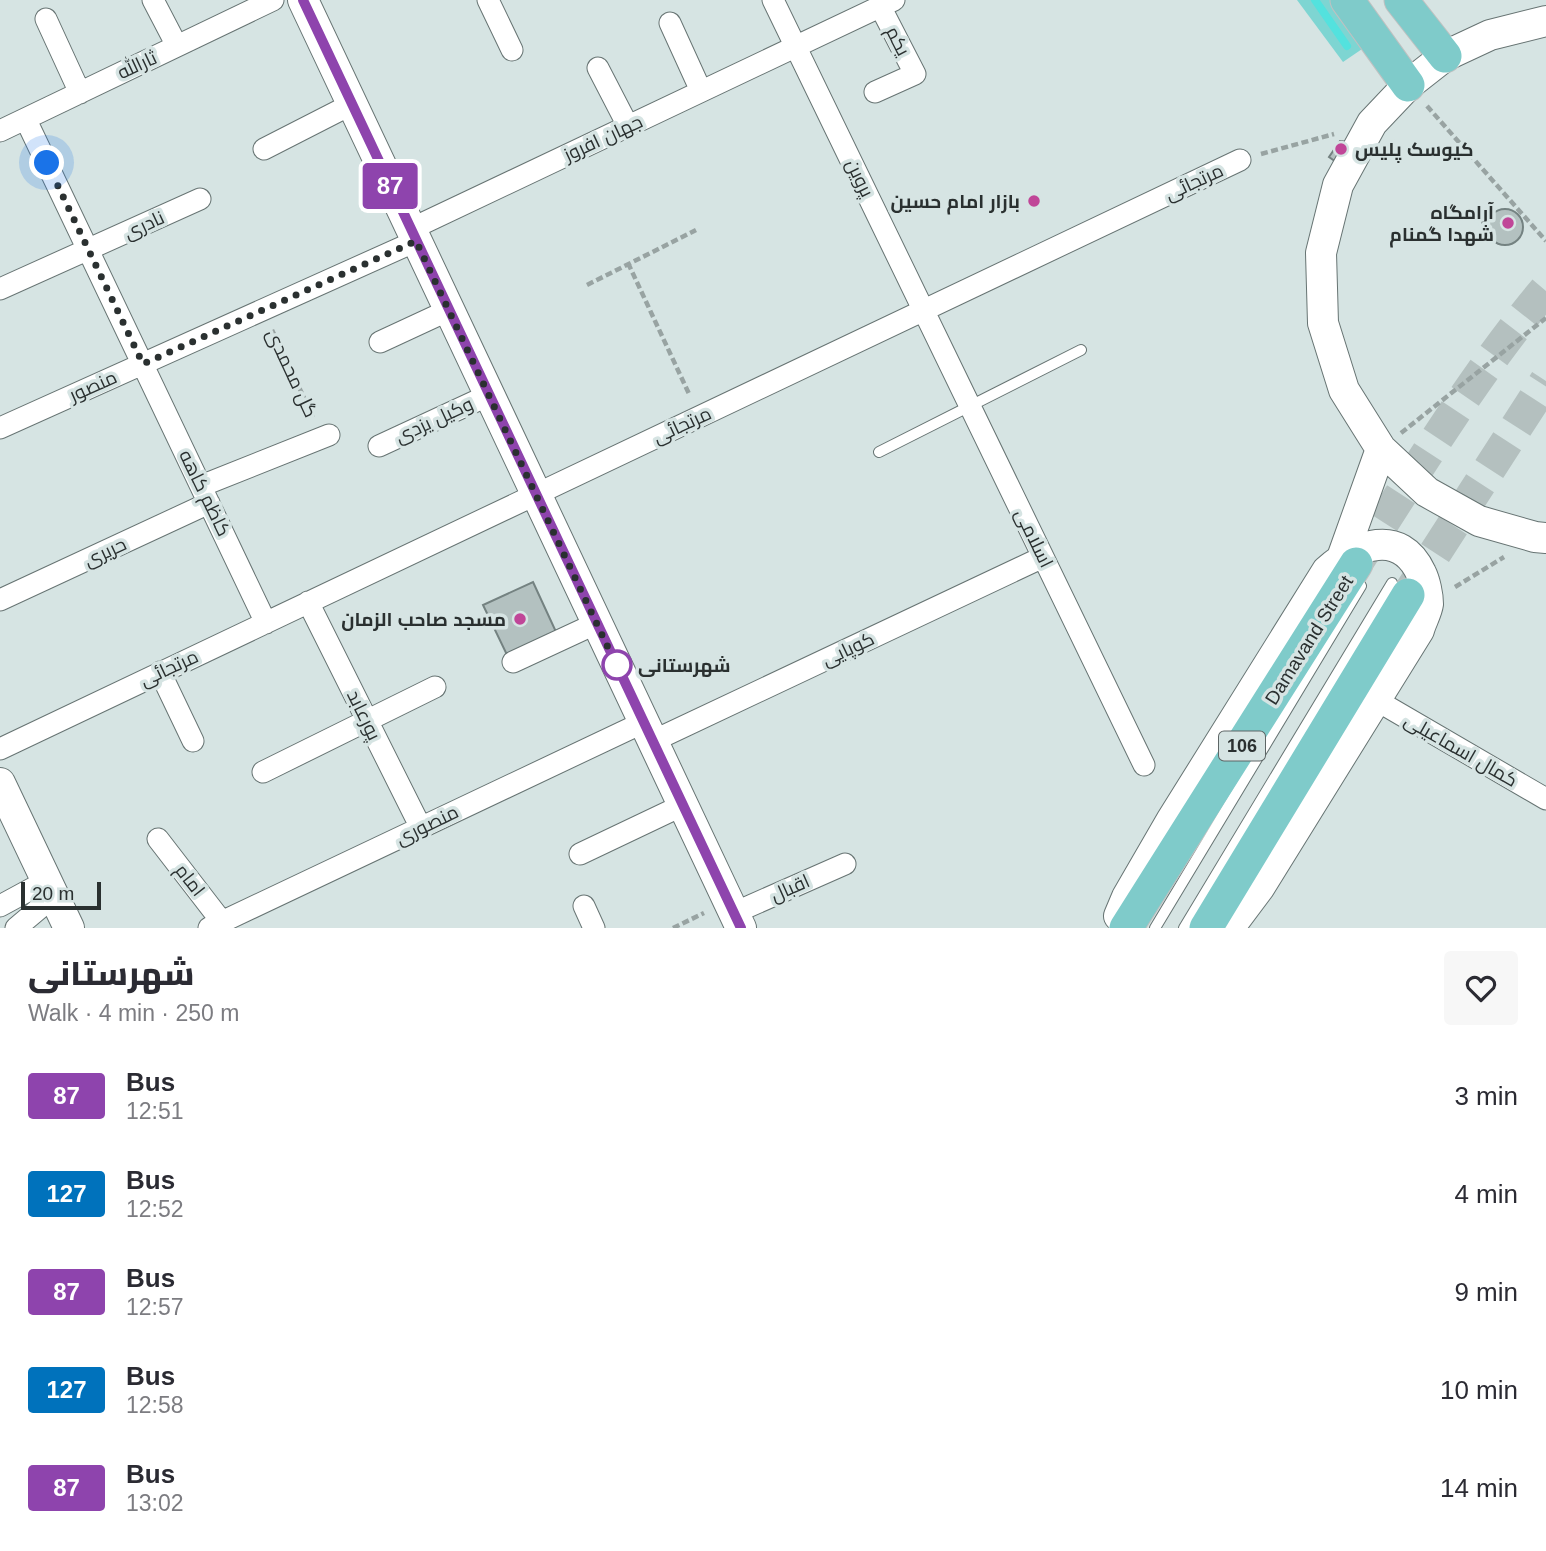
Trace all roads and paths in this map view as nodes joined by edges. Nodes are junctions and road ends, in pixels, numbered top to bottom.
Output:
1 (153, 0) edge
2 (273, 0) edge
3 (303, 0) edge
4 (488, 0) edge
5 (773, 0) edge
6 (1347, 0) edge
7 (1401, 0) edge
8 (874, 5) edge
9 (46, 19) dead end
10 (1546, 21) edge
11 (670, 23) dead end
12 (177, 46) junction
13 (796, 46) junction
14 (512, 50) dead end
15 (1445, 56) junction
16 (598, 68) dead end
17 (1408, 85) junction
18 (701, 91) junction
19 (875, 92) dead end
20 (79, 93) junction
21 (352, 104) junction
22 (26, 120) junction
23 (1372, 123) junction
24 (628, 126) junction
25 (0, 131) edge
26 (264, 149) dead end
27 (1240, 160) joint
28 (200, 199) dead end
29 (696, 230) dead end
30 (414, 235) junction
31 (1546, 241) edge
32 (89, 250) junction
33 (628, 263) junction
34 (587, 285) dead end
35 (0, 289) edge
36 (263, 310) junction
37 (449, 310) junction
38 (924, 310) junction
39 (1546, 318) edge
40 (380, 342) dead end
41 (1081, 350) dead end
42 (143, 364) junction
43 (489, 395) junction
44 (970, 405) junction
45 (700, 416) junction
46 (0, 428) edge
47 (326, 436) joint
48 (379, 446) dead end
49 (1381, 449) junction
50 (879, 452) dead end
51 (205, 495) junction
52 (536, 495) junction
53 (1541, 537) edge
54 (1043, 557) junction
55 (1356, 564) junction
56 (1409, 594) junction
57 (0, 600) edge
58 (308, 602) junction
59 (267, 622) junction
60 (597, 624) junction
61 (513, 662) dead end
62 (160, 672) junction
63 (435, 687) dead end
64 (1376, 700) junction
65 (368, 722) junction
66 (648, 731) junction
67 (193, 741) dead end
68 (0, 749) edge
69 (1144, 765) dead end
70 (262, 772) dead end
71 (0, 783) edge
72 (1546, 799) edge
73 (683, 805) junction
74 (421, 828) junction
75 (158, 839) dead end
76 (579, 854) dead end
77 (845, 863) dead end
78 (50, 889) junction
79 (0, 906) edge
80 (584, 906) dead end
81 (738, 921) edge
82 (226, 924) edge
83 (16, 928) edge
84 (69, 928) edge
85 (594, 928) edge
86 (1114, 928) edge
87 (1126, 928) edge
88 (1155, 928) edge
89 (1184, 928) edge
90 (1206, 928) edge
91 (1229, 928) edge

1 - 12 street
2 - 12 street, ثارالله
3 - 21 main road
4 - 14 street
5 - 13 street, پروین
6 - 17 main road
7 - 15 main road
8 - 13 street, جهان افروز
8 - 19 street, یکم
9 - 20 street
10 - 15 main road
11 - 18 street
12 - 20 street, ثارالله
13 - 18 street, جهان افروز
13 - 38 street, پروین
15 - 17 main road
16 - 24 street
17 - 23 main road
17 - 31 path
18 - 24 street, جهان افروز
20 - 22 street, ثارالله
21 - 26 street
21 - 30 main road
22 - 25 street, ثارالله
22 - 32 street, کاظم کاهه
23 - 27 path, مرتجائی
23 - 49 main road
24 - 30 street, جهان افروز
27 - 38 street, مرتجائی
28 - 32 street, نادری
29 - 33 path
30 - 36 street, منصور
30 - 37 main road
32 - 35 street, نادری
32 - 42 street, کاظم کاهه
33 - 34 path
33 - 45 path
36 - 42 street, منصور
36 - 47 path, گل محمدی
37 - 40 street
37 - 43 main road
38 - 44 street, اسلامی
38 - 45 street, مرتجائی
39 - 49 path
41 - 44 lane
42 - 46 street, منصور
42 - 51 street, کاظم کاهه
43 - 48 street, وکیل یزدی
43 - 52 main road
44 - 50 lane
44 - 54 street, اسلامی
45 - 52 street, مرتجائی
47 - 51 street, گل محمدی
49 - 53 main road
49 - 55 main road
51 - 57 street, حریری
51 - 59 street, کاظم کاهه
52 - 58 street, مرتجائی
52 - 60 main road
53 - 56 path
54 - 66 street, کوپایی
54 - 69 street, اسلامی
55 - 56 main road
55 - 86 main road
55 - 87 main road, Damavand Street / 106
55 - 88 lane
56 - 64 main road
56 - 89 lane
56 - 90 main road
58 - 59 street, مرتجائی
58 - 65 street, پورعابد
59 - 62 street, مرتجائی
60 - 61 street
60 - 66 main road
62 - 67 street
62 - 68 street, مرتجائی
63 - 65 street
64 - 72 street, کمال اسماعیلی
64 - 91 main road
65 - 70 street
65 - 74 street, پورعابد
66 - 73 main road
66 - 74 street, منصوری
71 - 78 main road
73 - 76 street
73 - 81 main road
74 - 82 street, منصوری
75 - 82 street, امام
77 - 81 street, اقبال
78 - 79 street
78 - 83 street
78 - 84 main road
80 - 85 street

